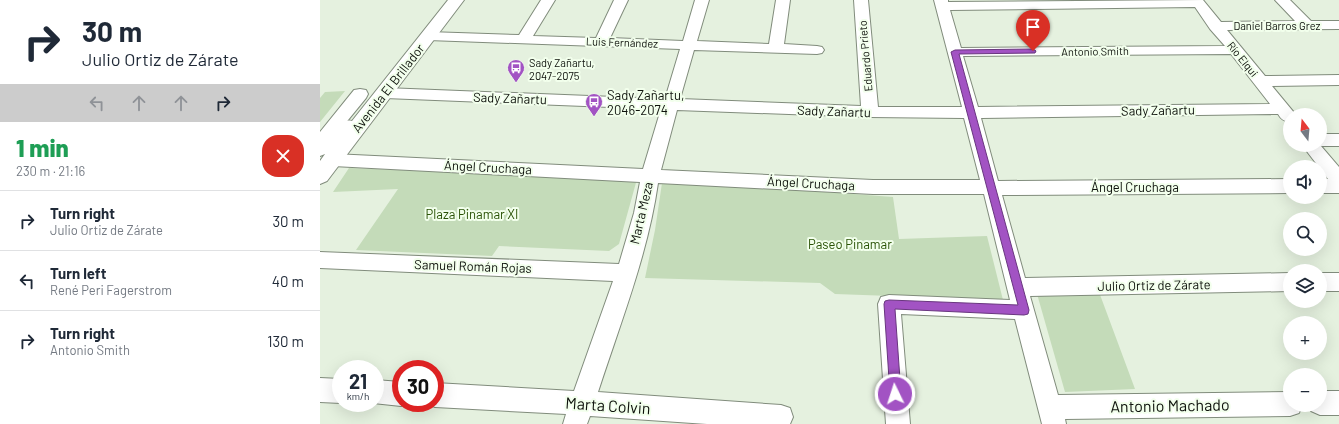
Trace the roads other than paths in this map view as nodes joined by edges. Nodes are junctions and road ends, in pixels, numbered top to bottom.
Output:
1 (456, 0) edge
2 (548, 0) edge
3 (621, 0) edge
4 (702, 0) edge
5 (783, 0) edge
6 (861, 0) edge
7 (1282, 0) edge
8 (1197, 1) edge
9 (942, 3) edge
10 (1307, 25) junction
11 (1339, 25) edge
12 (1215, 26) junction
13 (428, 36) junction
14 (524, 39) junction
15 (601, 42) junction
16 (688, 45) junction
17 (776, 48) junction
18 (817, 50) dead end
19 (1235, 50) junction
20 (955, 52) junction
21 (1339, 80) edge
22 (1260, 81) junction
23 (360, 94) dead end
24 (381, 99) junction
25 (670, 104) junction
26 (1283, 110) edge
27 (870, 112) junction
28 (971, 113) junction
29 (1283, 114) edge
30 (1327, 140) edge
31 (1339, 140) edge
32 (320, 143) edge
33 (1317, 152) edge
34 (327, 155) edge
35 (650, 174) junction
36 (320, 176) edge
37 (1339, 180) edge
38 (1283, 186) edge
39 (1327, 186) edge
40 (1339, 186) edge
41 (991, 188) junction
42 (320, 260) edge
43 (626, 273) junction
44 (1283, 282) edge
45 (1327, 282) edge
46 (1339, 282) edge
47 (1018, 287) junction
48 (1024, 310) junction
49 (320, 390) edge
50 (332, 391) edge
51 (444, 396) edge
52 (1327, 403) edge
53 (1339, 403) edge
54 (1283, 404) edge
55 (578, 413) edge
56 (1052, 415) edge
57 (781, 417) dead end
58 (898, 424) edge

1 - 13 street, Avenida El Brillador
2 - 14 street
3 - 15 street
4 - 16 street, Marta Meza
5 - 17 street
6 - 27 street, Eduardo Prieto
7 - 10 street
8 - 9 street
8 - 12 street, Río Elqui
9 - 20 street
10 - 11 street, Daniel Barros Grez
10 - 12 street, Daniel Barros Grez
12 - 19 street, Río Elqui
13 - 14 street, Luis Fernández
13 - 24 street, Avenida El Brillador
14 - 15 street, Luis Fernández
15 - 16 street, Luis Fernández
16 - 17 street, Luis Fernández
16 - 25 street, Marta Meza
17 - 18 street, Luis Fernández
19 - 20 street, Antonio Smith
19 - 22 street, Río Elqui
20 - 28 street
21 - 22 street
22 - 26 street, Río Elqui
23 - 32 street, Avenida El Brillador
24 - 25 street, Sady Zañartu
24 - 34 street, Avenida El Brillador
25 - 27 street, Sady Zañartu
25 - 35 street, Marta Meza
27 - 28 street, Sady Zañartu
28 - 29 street, Sady Zañartu
28 - 41 street
30 - 31 street
33 - 37 street
34 - 35 street, Ángel Cruchaga
34 - 36 street, Avenida El Brillador
35 - 41 street, Ángel Cruchaga
35 - 43 street, Marta Meza
38 - 41 street, Ángel Cruchaga
39 - 40 street
41 - 47 street
42 - 43 street, Samuel Román Rojas
43 - 55 street, Marta Meza
44 - 47 street, Julio Ortiz de Zárate
45 - 46 street
47 - 48 street
48 - 56 street
48 - 58 street
49 - 50 street
51 - 55 street, Marta Colvin
52 - 53 street
54 - 56 street, Antonio Machado
55 - 57 street, Marta Colvin

